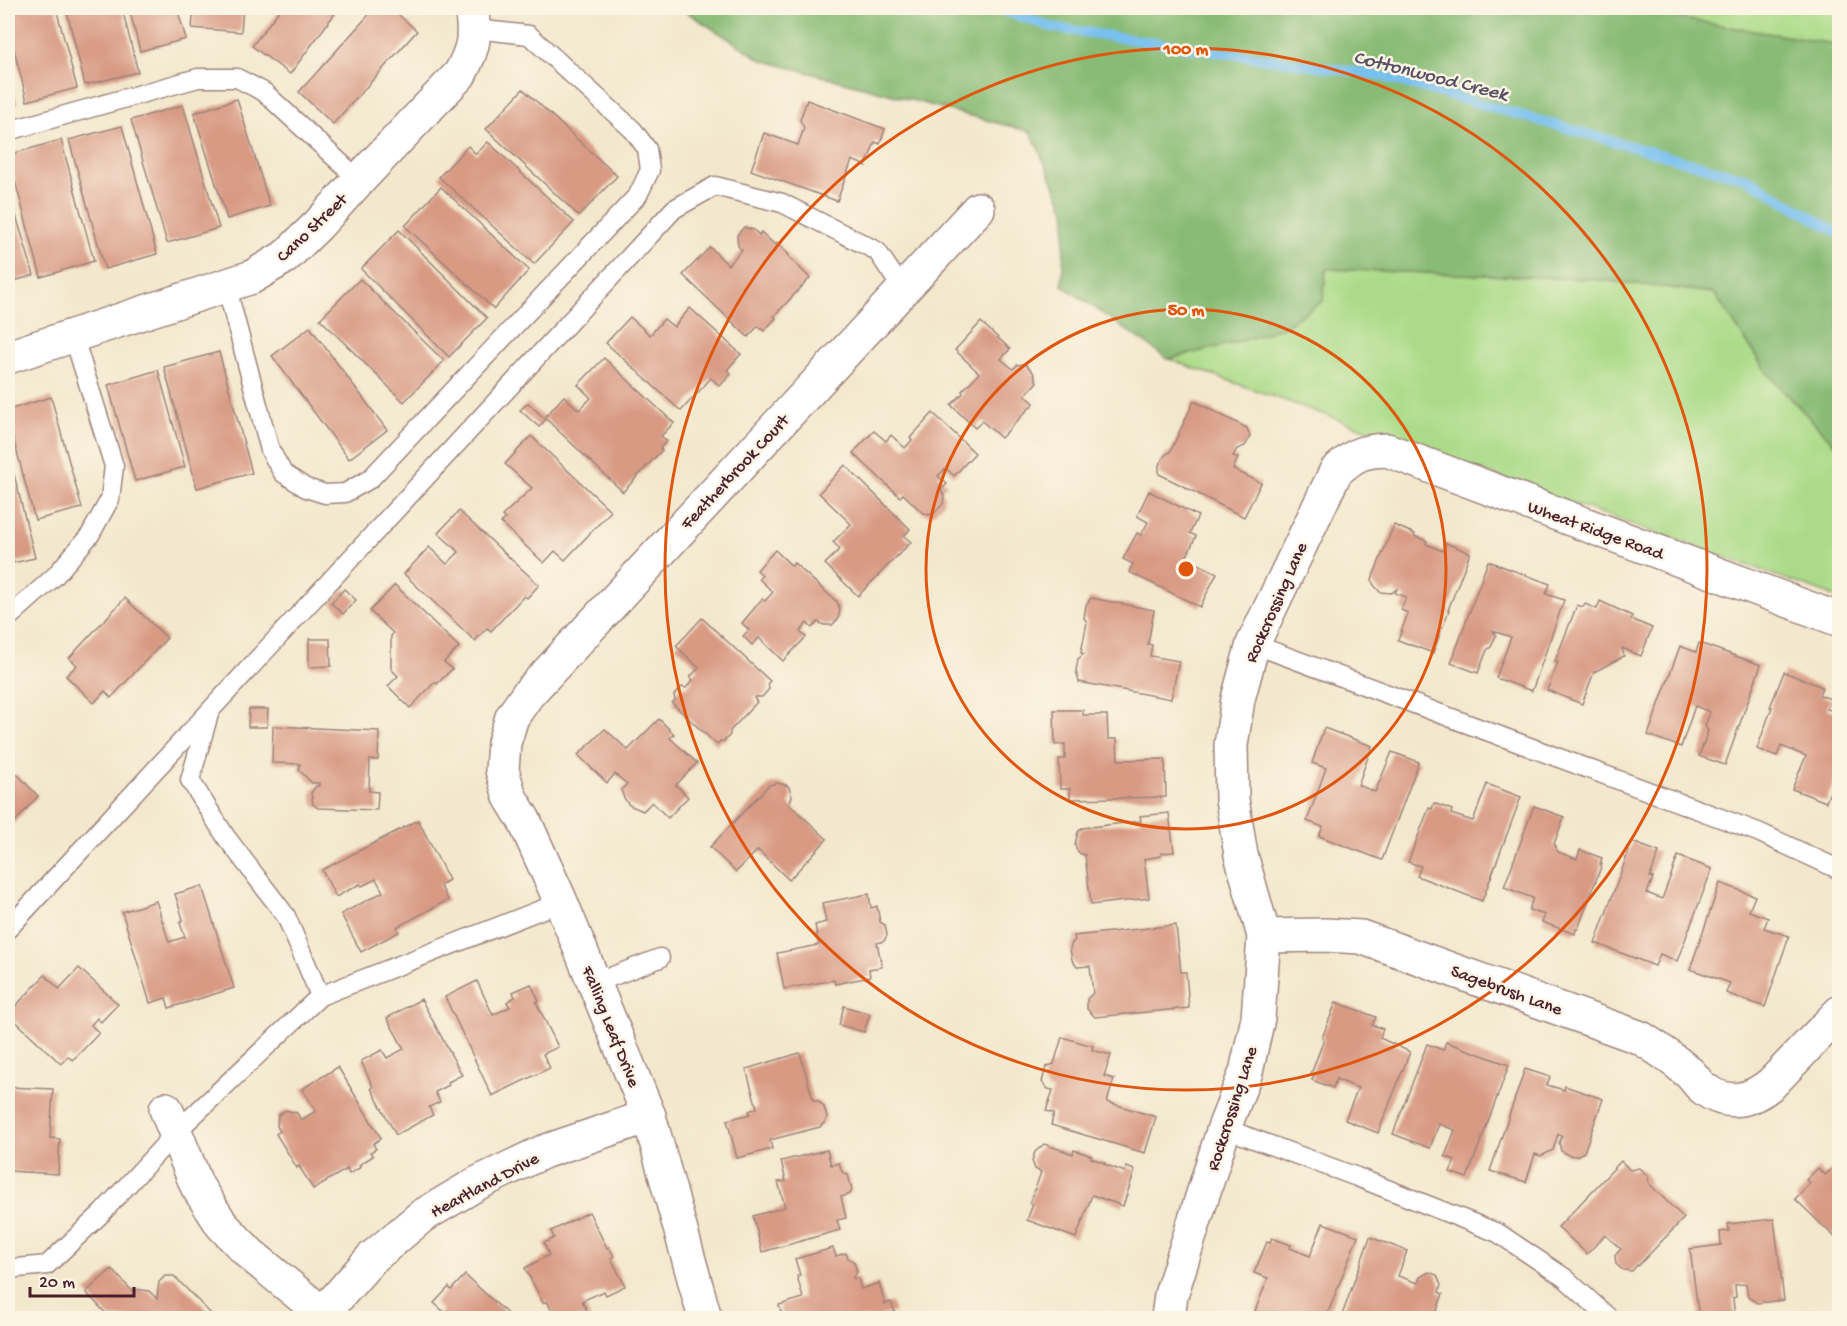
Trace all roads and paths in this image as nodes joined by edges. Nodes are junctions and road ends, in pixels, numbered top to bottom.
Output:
1 (473, 18) edge
2 (8, 131) edge
3 (359, 180) junction
4 (978, 209) dead end
5 (226, 285) junction
6 (903, 290) junction
7 (72, 335) junction
8 (8, 357) edge
9 (1353, 457) joint
10 (8, 618) edge
11 (1839, 620) edge
12 (1252, 645) junction
13 (210, 710) junction
14 (504, 743) joint
15 (1839, 870) edge
16 (561, 902) junction
17 (8, 929) edge
18 (1264, 936) junction
19 (660, 958) dead end
20 (595, 982) junction
21 (320, 996) junction
22 (1839, 1012) edge
23 (649, 1116) junction
24 (171, 1120) junction
25 (1224, 1128) junction
26 (8, 1269) edge
27 (321, 1316) edge
28 (705, 1318) edge
29 (1168, 1318) edge
30 (1609, 1318) edge

1 - 3 street, Cano Street
1 - 5 lane
2 - 3 lane
3 - 5 street, Cano Street
4 - 6 street, Featherbrook Court
5 - 7 street, Cano Street
6 - 13 lane
6 - 14 street, Featherbrook Court
7 - 8 street, Cano Street
7 - 10 lane
9 - 11 street, Wheat Ridge Road
9 - 12 street, Rockcrossing Lane
12 - 15 lane
12 - 18 street, Rockcrossing Lane
13 - 17 lane
13 - 21 lane
14 - 16 street, Falling Leaf Drive
16 - 20 street, Falling Leaf Drive
16 - 21 lane
18 - 22 street, Sagebrush Lane
18 - 25 street, Rockcrossing Lane
19 - 20 lane
20 - 23 street, Falling Leaf Drive
21 - 24 lane
23 - 27 street, Heartland Drive
23 - 28 street, Falling Leaf Drive
24 - 26 lane
24 - 27 street
25 - 29 street, Rockcrossing Lane
25 - 30 lane

